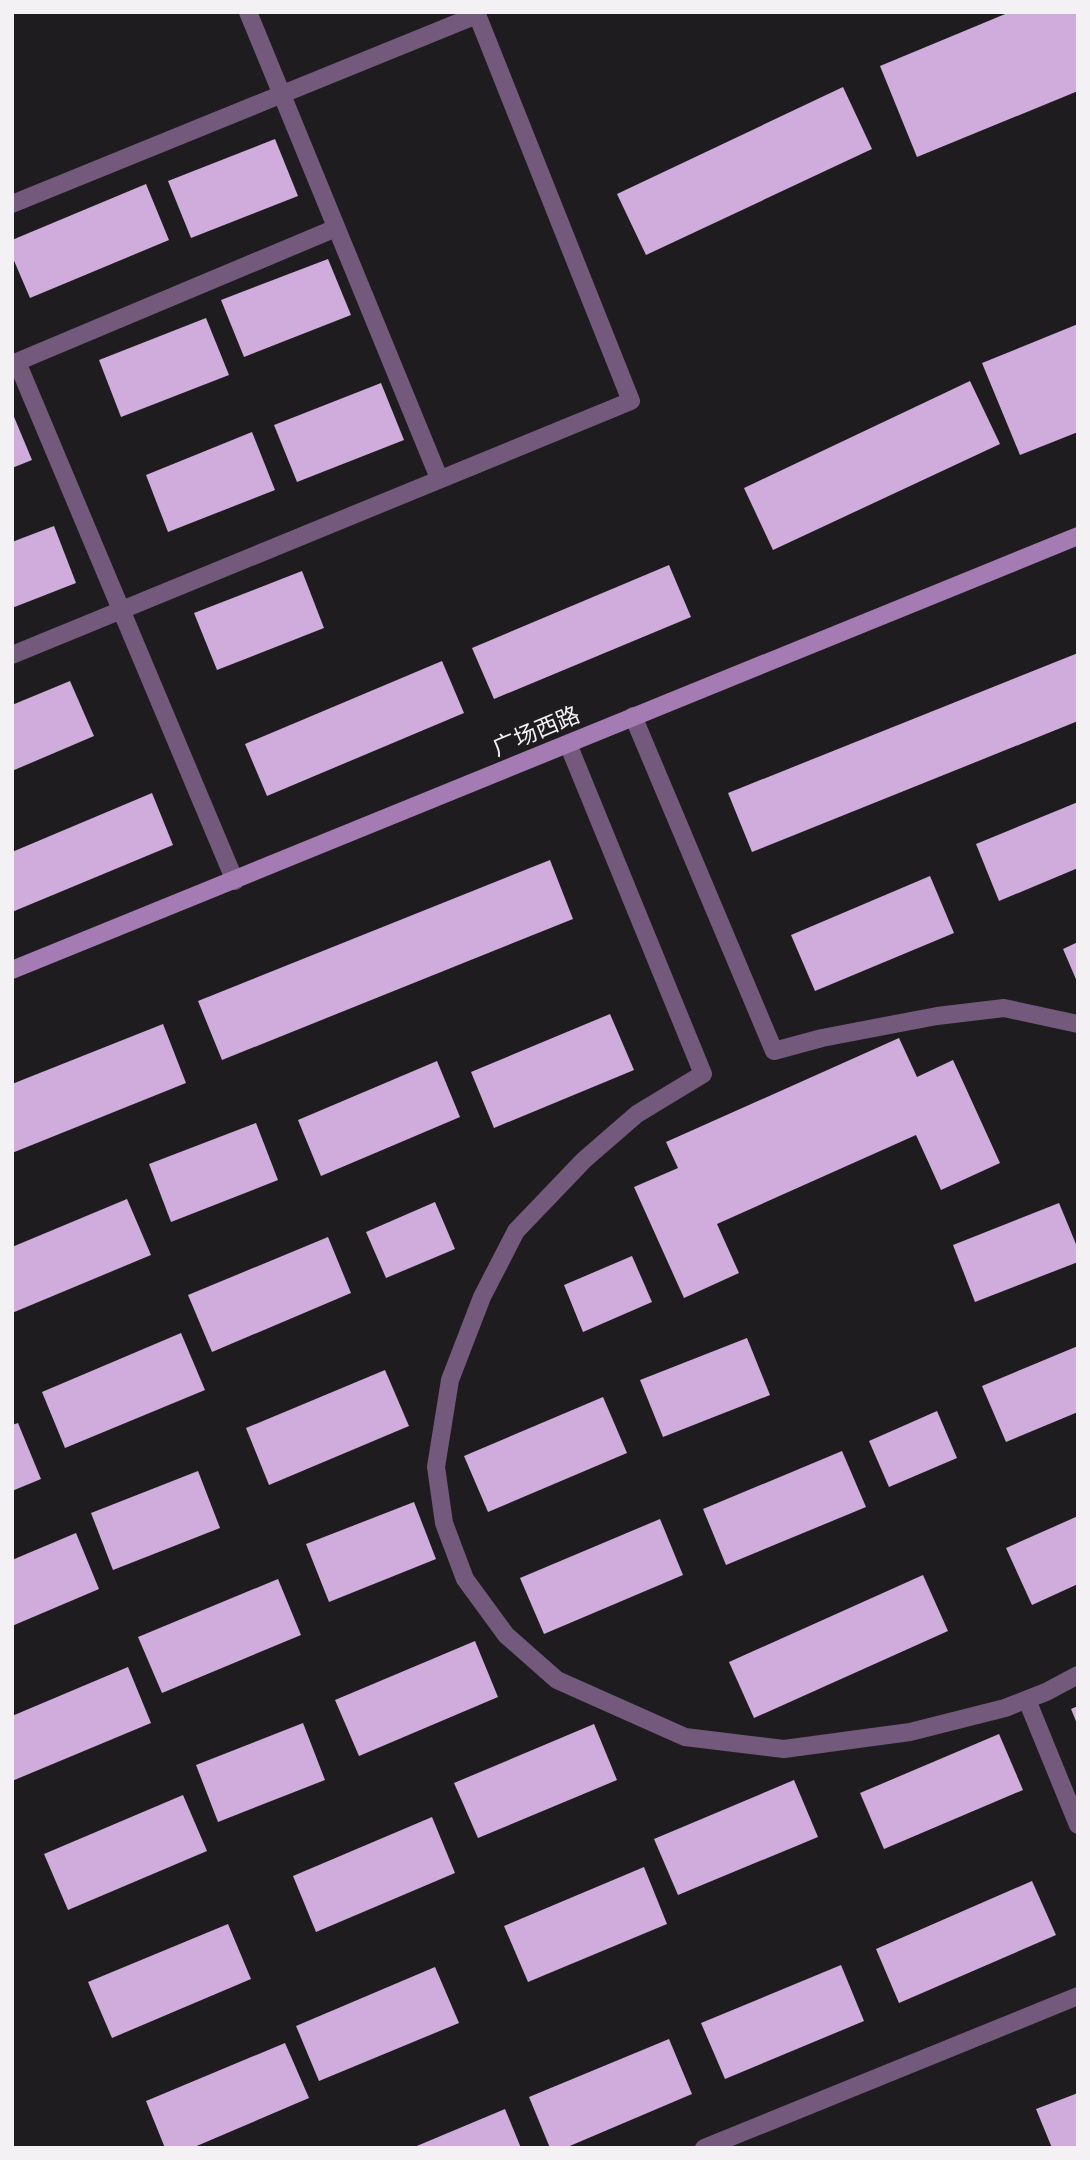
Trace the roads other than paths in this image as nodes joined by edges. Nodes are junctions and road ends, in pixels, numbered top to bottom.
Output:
1 (248, 12) edge
2 (476, 14) edge
3 (281, 95) junction
4 (12, 204) edge
5 (336, 228) junction
6 (15, 363) edge
7 (439, 478) junction
8 (1078, 536) edge
9 (121, 611) junction
10 (12, 655) edge
11 (633, 716) junction
12 (568, 744) junction
13 (235, 881) junction
14 (12, 971) edge
15 (1078, 1024) edge
16 (1078, 1675) edge
17 (1027, 1700) junction
18 (1078, 1825) edge
19 (1078, 1996) edge
20 (704, 2148) edge

1 - 3 street
2 - 3 street
2 - 7 street
3 - 4 street
3 - 5 street
5 - 6 street
5 - 7 street
6 - 9 street
7 - 9 street
8 - 11 main road, 广场西路
9 - 10 street
9 - 13 street
11 - 12 main road, 广场西路
11 - 15 street
12 - 13 main road, 广场西路
12 - 17 street
13 - 14 main road, 广场西路
16 - 17 street
17 - 18 street
19 - 20 street

